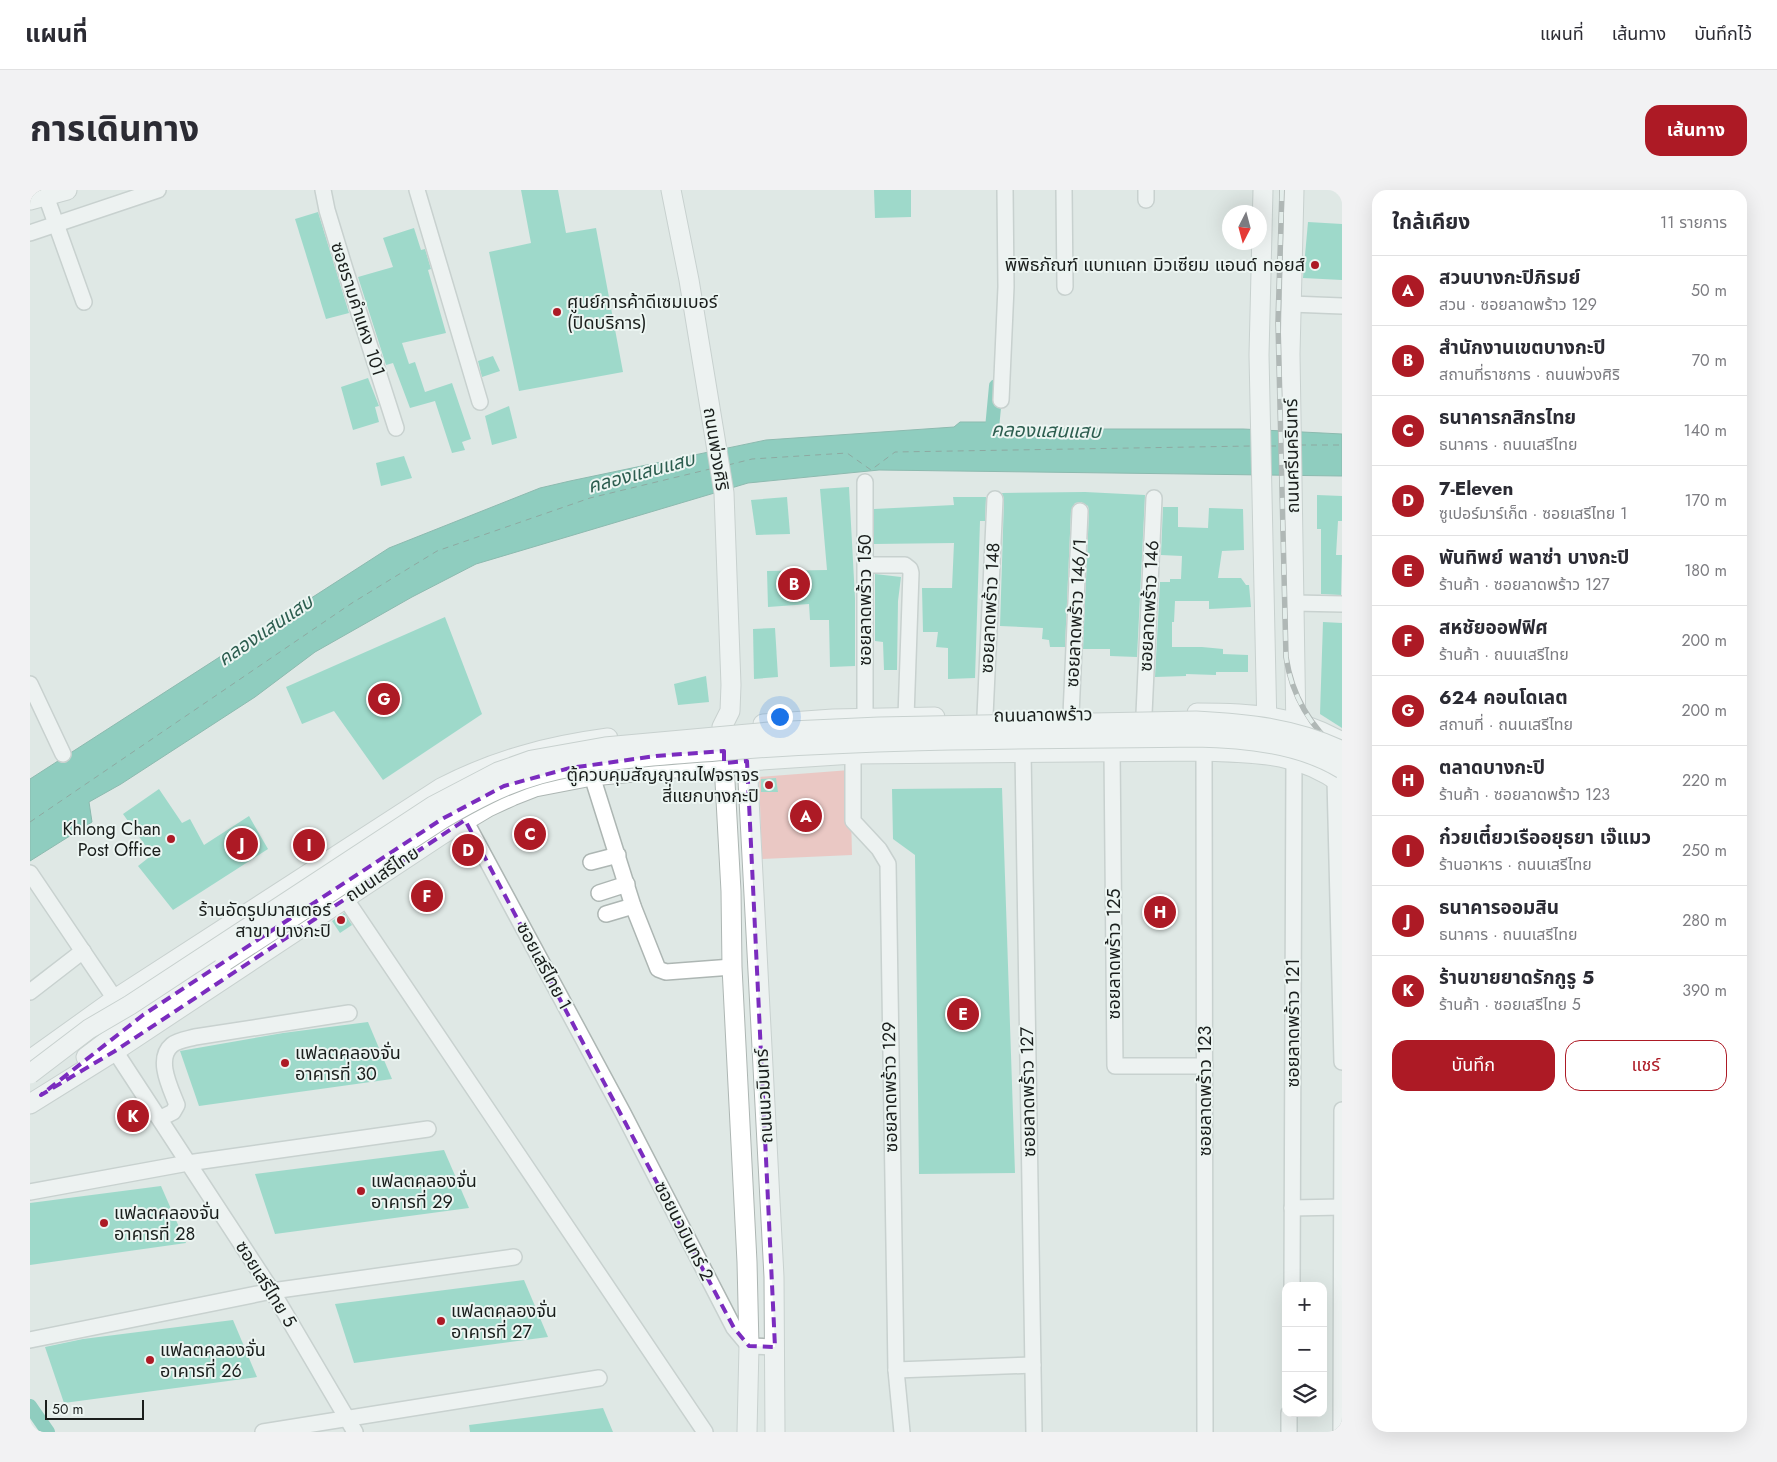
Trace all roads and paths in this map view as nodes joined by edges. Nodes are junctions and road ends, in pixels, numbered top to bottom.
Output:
1 (67, 190) edge
2 (158, 190) edge
3 (323, 190) edge
4 (416, 190) edge
5 (671, 190) edge
6 (1005, 190) edge
7 (1064, 190) edge
8 (1263, 190) edge
9 (1294, 190) edge
10 (36, 195) edge
11 (56, 224) junction
12 (30, 233) edge
13 (1065, 288) dead end
14 (84, 302) dead end
15 (1290, 304) junction
16 (1342, 306) edge
17 (1001, 400) dead end
18 (480, 402) dead end
19 (396, 428) dead end
20 (865, 482) dead end
21 (1154, 498) dead end
22 (995, 500) dead end
23 (1080, 511) dead end
24 (866, 565) junction
25 (1295, 603) junction
26 (1342, 604) edge
27 (30, 684) edge
28 (1144, 714) junction
29 (1071, 715) junction
30 (985, 716) junction
31 (906, 717) junction
32 (1267, 717) junction
33 (865, 718) junction
34 (730, 721) junction
35 (1297, 721) junction
36 (1342, 742) edge
37 (1204, 751) junction
38 (1342, 751) edge
39 (1023, 752) junction
40 (1112, 752) junction
41 (1267, 753) junction
42 (63, 754) dead end
43 (854, 754) junction
44 (1294, 760) junction
45 (747, 761) junction
46 (724, 763) junction
47 (592, 776) junction
48 (1340, 777) edge
49 (465, 820) junction
50 (618, 855) junction
51 (591, 862) dead end
52 (30, 873) edge
53 (627, 884) junction
54 (599, 893) dead end
55 (346, 898) junction
56 (633, 906) junction
57 (606, 914) dead end
58 (731, 924) junction
59 (756, 924) junction
60 (83, 950) junction
61 (732, 967) junction
62 (30, 992) edge
63 (115, 999) junction
64 (350, 1013) dead end
65 (115, 1052) junction
66 (30, 1060) edge
67 (1342, 1062) edge
68 (1205, 1066) junction
69 (30, 1074) edge
70 (36, 1100) edge
71 (1342, 1110) edge
72 (623, 1113) joint
73 (161, 1118) junction
74 (428, 1129) dead end
75 (188, 1163) junction
76 (30, 1192) edge
77 (1342, 1207) edge
78 (1292, 1208) junction
79 (514, 1258) dead end
80 (1292, 1282) edge
81 (272, 1291) junction
82 (30, 1340) edge
83 (749, 1346) junction
84 (775, 1347) junction
85 (1033, 1365) junction
86 (896, 1370) junction
87 (599, 1378) dead end
88 (1289, 1417) edge
89 (347, 1418) junction
90 (263, 1432) edge
91 (355, 1432) edge
92 (705, 1432) edge
93 (747, 1432) edge
94 (775, 1432) edge
95 (902, 1432) edge
96 (1034, 1432) edge
97 (1205, 1432) edge
98 (1288, 1432) edge
99 (1341, 1432) edge

1 - 10 main road
2 - 11 street
3 - 19 street, ซอยรามคำแหง 101
4 - 18 street
5 - 34 main road, ถนนพ่วงศิริ
6 - 17 street
7 - 13 street
8 - 32 main road, ถนนศรีนครินทร์
9 - 15 main road, ถนนศรีนครินทร์
10 - 11 street
11 - 12 street
11 - 14 street
15 - 16 street
15 - 25 main road, ถนนศรีนครินทร์
20 - 24 street, ซอยลาดพร้าว 150
21 - 28 street, ซอยลาดพร้าว 146
22 - 30 street, ซอยลาดพร้าว 148
23 - 29 street, ซอยลาดพร้าว 146/1
24 - 31 street
24 - 33 street, ซอยลาดพร้าว 150
25 - 26 street
25 - 35 main road, ถนนศรีนครินทร์
27 - 42 street
28 - 29 main road, ถนนลาดพร้าว
28 - 32 main road, ถนนลาดพร้าว
29 - 30 main road, ถนนลาดพร้าว
30 - 31 main road, ถนนลาดพร้าว
31 - 33 main road, ถนนลาดพร้าว
32 - 35 main road, ถนนลาดพร้าว
32 - 41 main road, ถนนศรีนครินทร์
33 - 34 main road, ถนนลาดพร้าว
34 - 45 main road, ถนนพ่วงศิริ
34 - 46 main road, ถนนพ่วงศิริ
34 - 63 main road
35 - 36 main road, ถนนลาดพร้าว
35 - 44 main road, ถนนศรีนครินทร์
37 - 40 main road, ถนนลาดพร้าว
37 - 41 main road, ถนนลาดพร้าว
37 - 68 street, ซอยลาดพร้าว 123
38 - 69 main road, bridge
39 - 40 main road, ถนนลาดพร้าว
39 - 43 main road, ถนนลาดพร้าว
39 - 85 street, ซอยลาดพร้าว 127
40 - 68 street, ซอยลาดพร้าว 125
41 - 44 main road, ถนนลาดพร้าว
43 - 45 main road, ถนนลาดพร้าว
43 - 86 street, ซอยลาดพร้าว 129
44 - 48 main road
44 - 78 street, ซอยลาดพร้าว 121
45 - 46 main road, ถนนเสรีไทย
45 - 59 main road, ถนนนวมินทร์
46 - 47 main road, ถนนเสรีไทย
46 - 58 main road, ถนนนวมินทร์
47 - 49 main road, ถนนเสรีไทย
47 - 50 street
48 - 67 street
48 - 70 main road, bridge
49 - 55 main road, ถนนเสรีไทย
49 - 72 street, ซอยเสรีไทย 1
50 - 51 street
50 - 53 street
52 - 60 street
53 - 54 street
53 - 56 street
55 - 65 main road, ถนนเสรีไทย
55 - 92 street
56 - 57 street
56 - 61 street
58 - 59 main road
58 - 61 main road, ถนนนวมินทร์
59 - 84 main road, ถนนนวมินทร์
60 - 62 street
60 - 63 street
61 - 83 main road, ถนนนวมินทร์
63 - 66 main road
64 - 73 street
65 - 70 main road, ถนนเสรีไทย
65 - 73 street, ซอยเสรีไทย 5
68 - 97 street, ซอยลาดพร้าว 123
71 - 77 street
72 - 83 street, ซอยนวมินทร์ 2
73 - 75 street, ซอยเสรีไทย 5
74 - 75 street
75 - 76 street
75 - 81 street, ซอยเสรีไทย 5
77 - 78 street
77 - 99 street
78 - 80 street, ซอยลาดพร้าว 121
79 - 81 street
81 - 82 street
81 - 89 street, ซอยเสรีไทย 5
83 - 84 street
83 - 93 main road, ถนนนวมินทร์
84 - 94 main road, ถนนนวมินทร์
85 - 86 street
85 - 96 street, ซอยลาดพร้าว 127
86 - 95 street, ซอยลาดพร้าว 129
87 - 89 street
88 - 98 street
89 - 90 street
89 - 91 street, ซอยเสรีไทย 5

